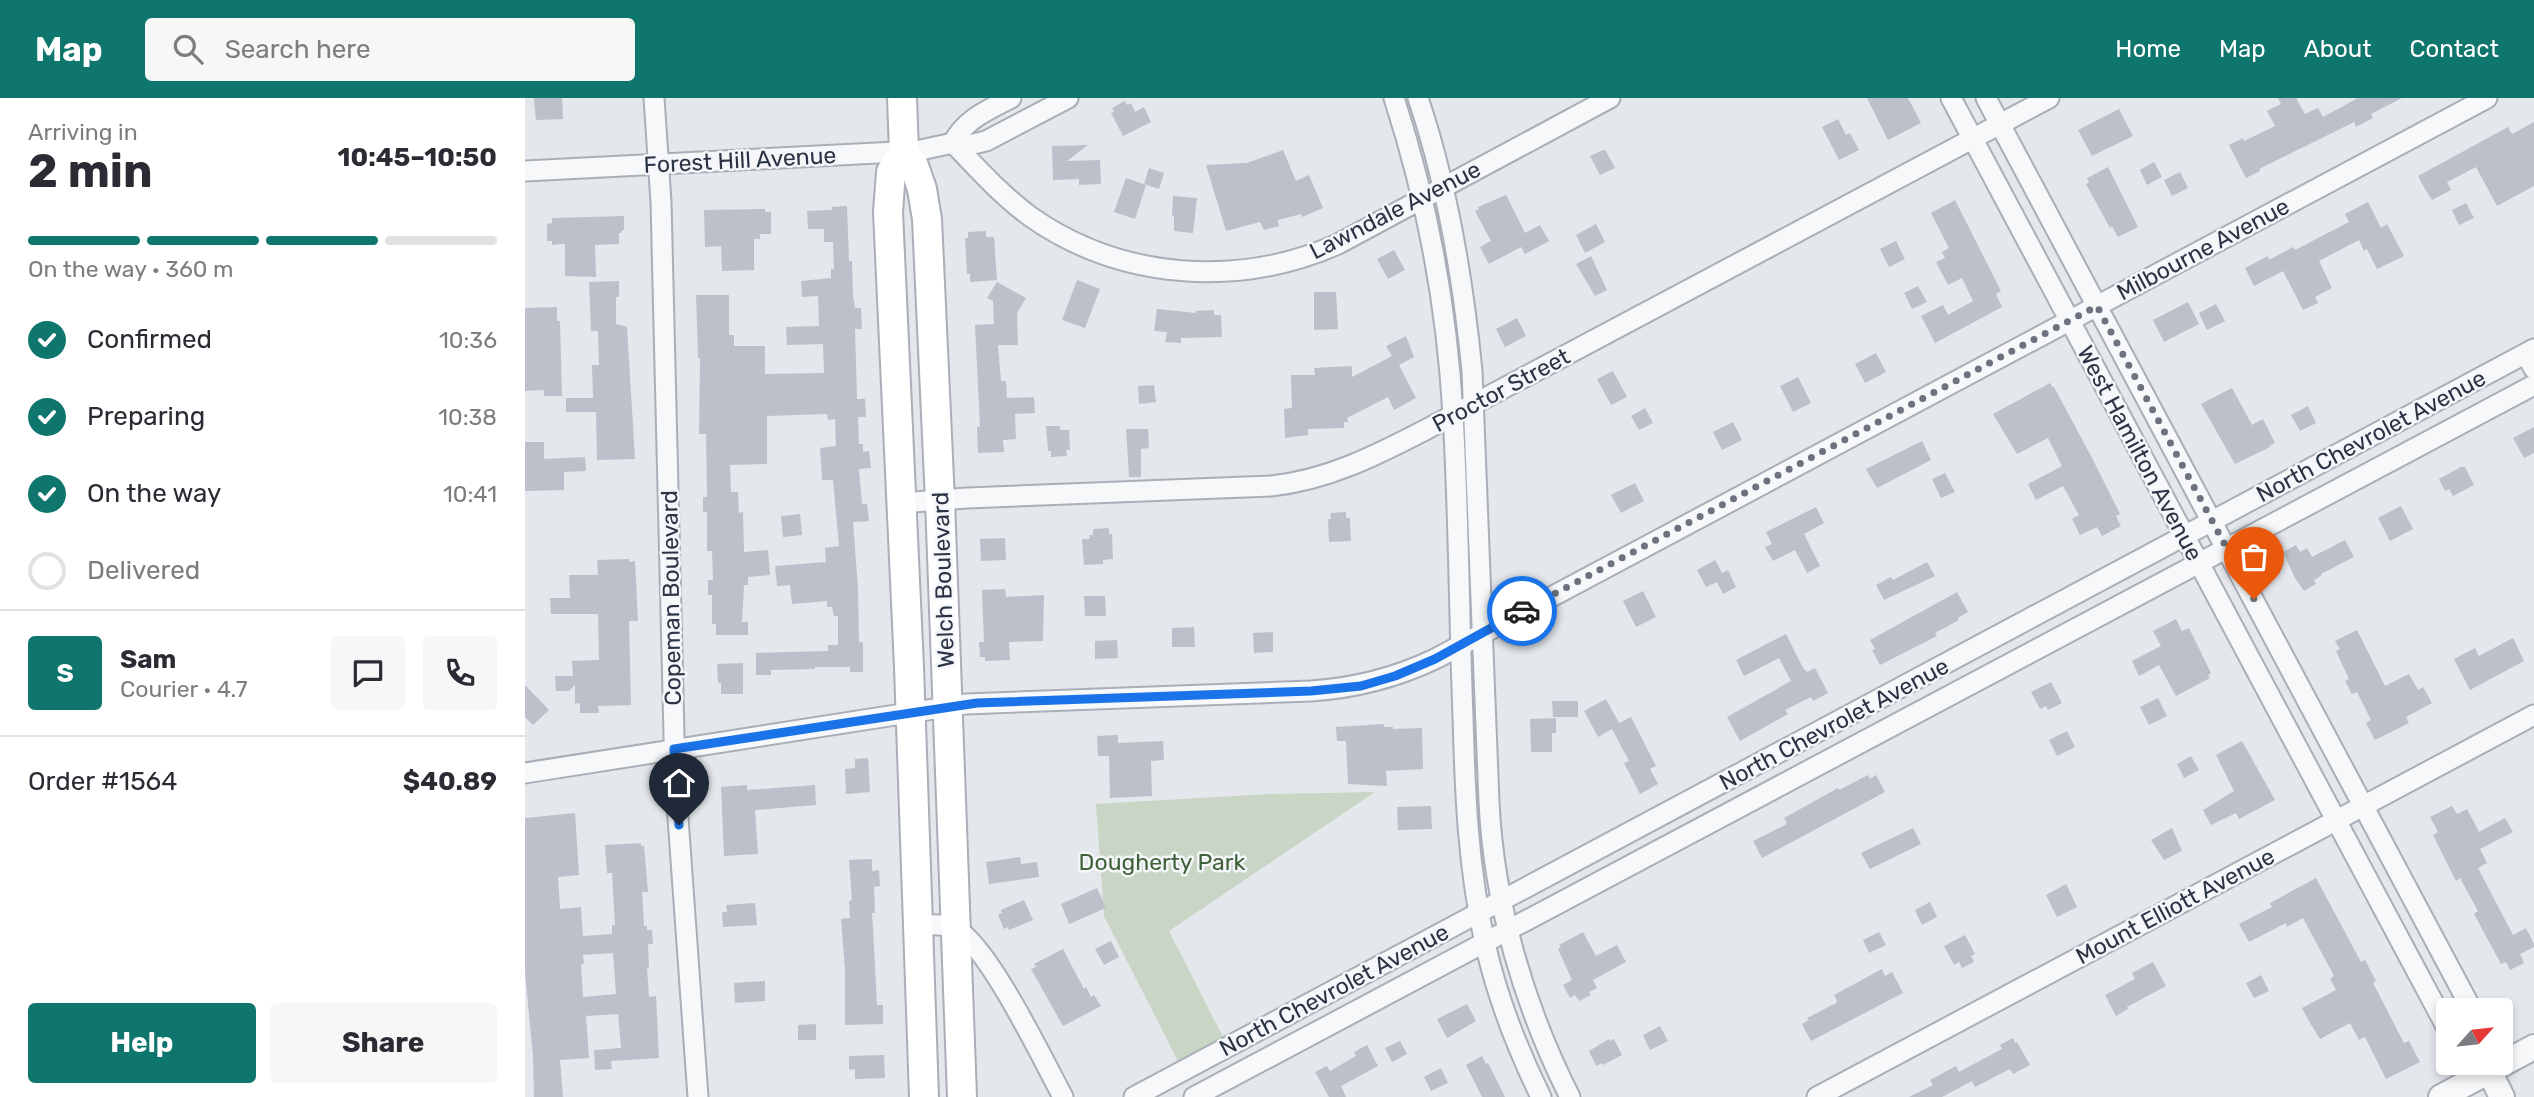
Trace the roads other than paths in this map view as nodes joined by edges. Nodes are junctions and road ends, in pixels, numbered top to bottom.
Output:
1 (654, 98) edge
2 (902, 98) edge
3 (1011, 98) edge
4 (1068, 98) edge
5 (1394, 98) edge
6 (1418, 98) edge
7 (1611, 98) edge
8 (1951, 98) edge
9 (1986, 98) edge
10 (2049, 98) edge
11 (2487, 98) edge
12 (2000, 124) junction
13 (1972, 139) junction
14 (953, 143) junction
15 (904, 151) junction
16 (659, 164) junction
17 (525, 171) edge
18 (1443, 187) junction
19 (1422, 199) junction
20 (2097, 306) junction
21 (2069, 321) junction
22 (2531, 357) edge
23 (2534, 385) edge
24 (1475, 403) junction
25 (1453, 415) junction
26 (940, 501) junction
27 (901, 503) junction
28 (2212, 522) junction
29 (2185, 537) junction
30 (2227, 549) junction
31 (2199, 563) junction
32 (1483, 632) junction
33 (1461, 645) junction
34 (948, 706) junction
35 (911, 712) junction
36 (2534, 715) edge
37 (1849, 716) junction
38 (1863, 742) junction
39 (674, 749) junction
40 (525, 773) edge
41 (2364, 806) junction
42 (2336, 821) junction
43 (1502, 900) junction
44 (1479, 913) junction
45 (918, 925) junction
46 (956, 929) junction
47 (1509, 930) junction
48 (1485, 943) junction
49 (2466, 998) edge
50 (2436, 1008) edge
51 (2534, 1046) edge
52 (2513, 1054) edge
53 (2471, 1075) edge
54 (2490, 1075) edge
55 (698, 1097) edge
56 (924, 1097) edge
57 (962, 1097) edge
58 (1063, 1097) edge
59 (1134, 1097) edge
60 (1195, 1097) edge
61 (1541, 1097) edge
62 (1570, 1097) edge
63 (1817, 1097) edge
64 (2441, 1097) edge
65 (2502, 1097) edge

1 - 16 street, Copeman Boulevard
2 - 15 main road, Welch Boulevard
3 - 14 street
4 - 14 street, Forest Hill Avenue
5 - 19 street
6 - 18 street
7 - 18 street, Lawndale Avenue
8 - 13 street, West Hamilton Avenue
9 - 12 street, West Hamilton Avenue
10 - 12 street, Proctor Street
11 - 20 street, Milbourne Avenue
12 - 13 street, Proctor Street
12 - 20 street, West Hamilton Avenue
13 - 21 street, West Hamilton Avenue
13 - 24 street, Proctor Street
14 - 15 street, Forest Hill Avenue
14 - 19 street, Lawndale Avenue
15 - 16 street, Forest Hill Avenue
15 - 26 main road, Welch Boulevard
15 - 27 main road, Welch Boulevard
16 - 17 street, Forest Hill Avenue
16 - 39 street, Copeman Boulevard
18 - 19 street, Lawndale Avenue
18 - 24 street
19 - 25 street
20 - 21 street, Milbourne Avenue
20 - 28 street, West Hamilton Avenue
21 - 29 street, West Hamilton Avenue
21 - 32 street, Milbourne Avenue
22 - 28 street, North Chevrolet Avenue
23 - 30 street, North Chevrolet Avenue
24 - 25 street, Proctor Street
24 - 32 street
25 - 26 street, Proctor Street
25 - 33 street
26 - 27 street, Proctor Street
26 - 34 main road, Welch Boulevard
27 - 35 main road, Welch Boulevard
28 - 29 street, North Chevrolet Avenue
28 - 30 street, West Hamilton Avenue
29 - 31 street, West Hamilton Avenue
29 - 37 street, North Chevrolet Avenue
30 - 31 street, North Chevrolet Avenue
30 - 41 street, West Hamilton Avenue
31 - 38 street, North Chevrolet Avenue
31 - 42 street, West Hamilton Avenue
32 - 33 street, Milbourne Avenue
32 - 43 street
33 - 34 street, Milbourne Avenue
33 - 44 street
34 - 35 street, Milbourne Avenue
34 - 46 main road, Welch Boulevard
35 - 39 street, Milbourne Avenue
35 - 45 main road, Welch Boulevard
36 - 41 street, Mount Elliott Avenue
37 - 38 street
37 - 43 street, North Chevrolet Avenue
38 - 47 street, North Chevrolet Avenue
39 - 40 street, Milbourne Avenue
39 - 55 street, Copeman Boulevard
41 - 42 street, Mount Elliott Avenue
41 - 49 street, West Hamilton Avenue
42 - 50 street, West Hamilton Avenue
42 - 63 street, Mount Elliott Avenue
43 - 44 street, North Chevrolet Avenue
43 - 47 street
44 - 48 street
44 - 59 street, North Chevrolet Avenue
45 - 46 street
45 - 56 main road, Welch Boulevard
46 - 57 main road, Welch Boulevard
46 - 58 street
47 - 48 street, North Chevrolet Avenue
47 - 62 street
48 - 60 street, North Chevrolet Avenue
48 - 61 street
51 - 52 street
53 - 64 street
54 - 65 street

